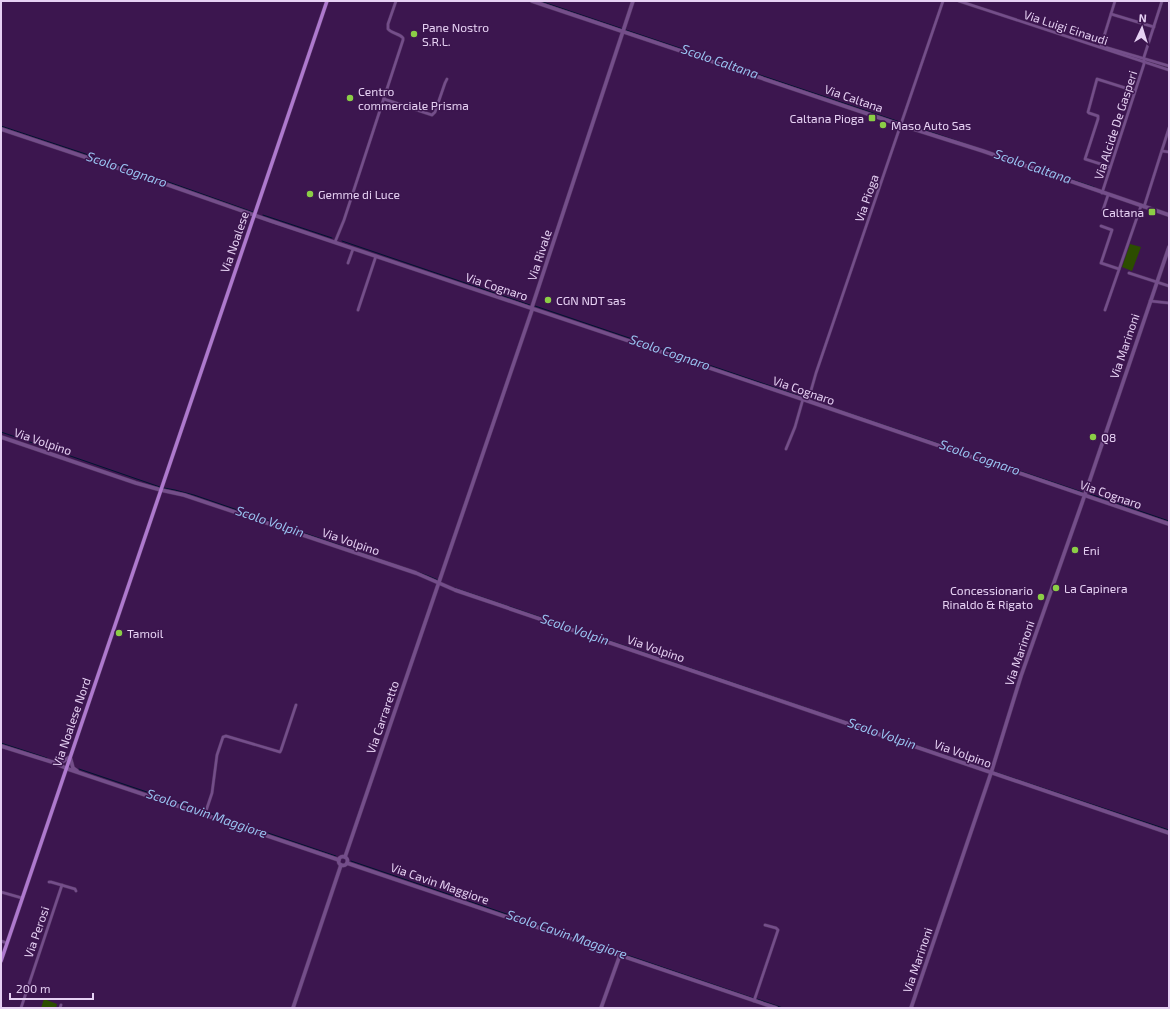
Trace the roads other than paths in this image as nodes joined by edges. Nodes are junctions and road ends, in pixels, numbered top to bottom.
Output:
1 (327, 1) edge
2 (396, 1) edge
3 (532, 1) edge
4 (634, 1) edge
5 (943, 1) edge
6 (959, 1) edge
7 (1115, 1) edge
8 (1161, 1) edge
9 (1111, 14) junction
10 (1154, 27) junction
11 (624, 29) junction
12 (1101, 47) junction
13 (1144, 58) junction
14 (1144, 62) junction
15 (1169, 66) edge
16 (1169, 70) edge
17 (447, 79) dead end
18 (1135, 90) junction
19 (384, 99) junction
20 (901, 125) junction
21 (1169, 128) edge
22 (1, 129) edge
23 (1162, 151) junction
24 (1169, 152) edge
25 (1110, 167) junction
26 (1102, 193) junction
27 (1108, 195) junction
28 (1142, 206) junction
29 (1103, 210) dead end
30 (254, 215) junction
31 (1169, 215) edge
32 (1101, 226) dead end
33 (335, 242) junction
34 (1169, 247) edge
35 (353, 248) junction
36 (376, 256) junction
37 (348, 263) dead end
38 (1119, 269) junction
39 (1129, 273) dead end
40 (1157, 282) junction
41 (1169, 286) edge
42 (1150, 301) junction
43 (1169, 303) edge
44 (532, 308) junction
45 (358, 310) dead end
46 (1105, 310) dead end
47 (803, 400) junction
48 (808, 401) junction
49 (1, 437) edge
50 (786, 449) dead end
51 (161, 490) junction
52 (1085, 495) junction
53 (1169, 524) edge
54 (439, 581) junction
55 (296, 705) dead end
56 (1, 746) edge
57 (70, 758) junction
58 (52, 762) junction
59 (62, 762) junction
60 (67, 768) junction
61 (73, 768) junction
62 (79, 772) junction
63 (991, 773) junction
64 (205, 812) junction
65 (1169, 833) edge
66 (345, 857) junction
67 (339, 860) junction
68 (348, 862) junction
69 (341, 865) junction
70 (49, 882) dead end
71 (62, 885) junction
72 (76, 891) dead end
73 (1, 892) edge
74 (22, 898) junction
75 (765, 925) dead end
76 (1, 941) edge
77 (7, 943) junction
78 (620, 955) junction
79 (1, 961) edge
80 (755, 999) junction
81 (21, 1008) edge
82 (293, 1008) edge
83 (601, 1008) edge
84 (776, 1008) edge
85 (911, 1008) edge

1 - 30 main road, Via Noalese
2 - 19 street
3 - 11 street, Via Caltana
4 - 11 street, Via Rivale
5 - 20 street, Via Pioga
6 - 12 street, Via Luigi Einaudi
7 - 9 street
8 - 10 street, Via Alcide De Gasperi
9 - 10 street
9 - 12 street
10 - 13 street, Via Alcide De Gasperi
11 - 20 street, Via Caltana
11 - 44 street, Via Rivale
12 - 13 street, Via Luigi Einaudi
12 - 14 street, Via Luigi Einaudi
13 - 14 street, Via Alcide De Gasperi
13 - 15 street, Via Luigi Einaudi
14 - 16 street, Via Luigi Einaudi
14 - 18 street, Via Alcide De Gasperi
17 - 19 street
18 - 25 street, Via Alcide De Gasperi
18 - 25 street
19 - 33 street
20 - 26 street, Via Caltana
20 - 48 street, Via Pioga
21 - 23 street
22 - 30 street, Via Cognaro
23 - 24 street
23 - 28 street
25 - 26 street, Via Alcide De Gasperi
26 - 27 street, Via Caltana
27 - 28 street, Via Caltana
27 - 29 street
28 - 31 street, Via Caltana
28 - 38 street
30 - 33 street, Via Cognaro
30 - 51 main road, Via Noalese
32 - 38 street
33 - 35 street, Via Cognaro
34 - 40 street, Via Marinoni
35 - 36 street, Via Cognaro
35 - 37 street
36 - 44 street, Via Cognaro
36 - 45 street
38 - 46 street
39 - 40 street
40 - 41 street
40 - 42 street, Via Marinoni
42 - 43 street
42 - 52 street, Via Marinoni
44 - 47 street, Via Cognaro
44 - 54 street, Via Rivale
47 - 48 street, Via Cognaro
47 - 50 street
48 - 52 street, Via Cognaro
49 - 51 street, Via Volpino
51 - 54 street, Via Volpino
51 - 57 main road, Via Noalese Nord
52 - 53 street, Via Cognaro
52 - 63 street, Via Marinoni
54 - 63 street, Via Volpino
54 - 66 street, Via Carraretto
55 - 64 street
56 - 58 street
57 - 59 street
57 - 60 main road, Via Noalese Nord
57 - 61 street
58 - 59 street
58 - 60 street
59 - 60 street
60 - 61 street
60 - 62 street
60 - 74 main road, Via Noalese Nord
61 - 62 street
62 - 64 street
63 - 65 street, Via Volpino
63 - 85 street, Via Marinoni
64 - 67 street
66 - 67 street
66 - 68 street
67 - 69 street
68 - 69 street
68 - 78 street, Via Cavin Maggiore
69 - 82 street
70 - 71 street
71 - 72 street
71 - 81 street, Via Perosi
73 - 74 street
74 - 77 main road, Via Noalese Nord
75 - 80 street
76 - 77 street
77 - 79 main road, Via Noalese Nord
78 - 80 street, Via Cavin Maggiore
78 - 83 street
80 - 84 street, Via Cavin Maggiore

